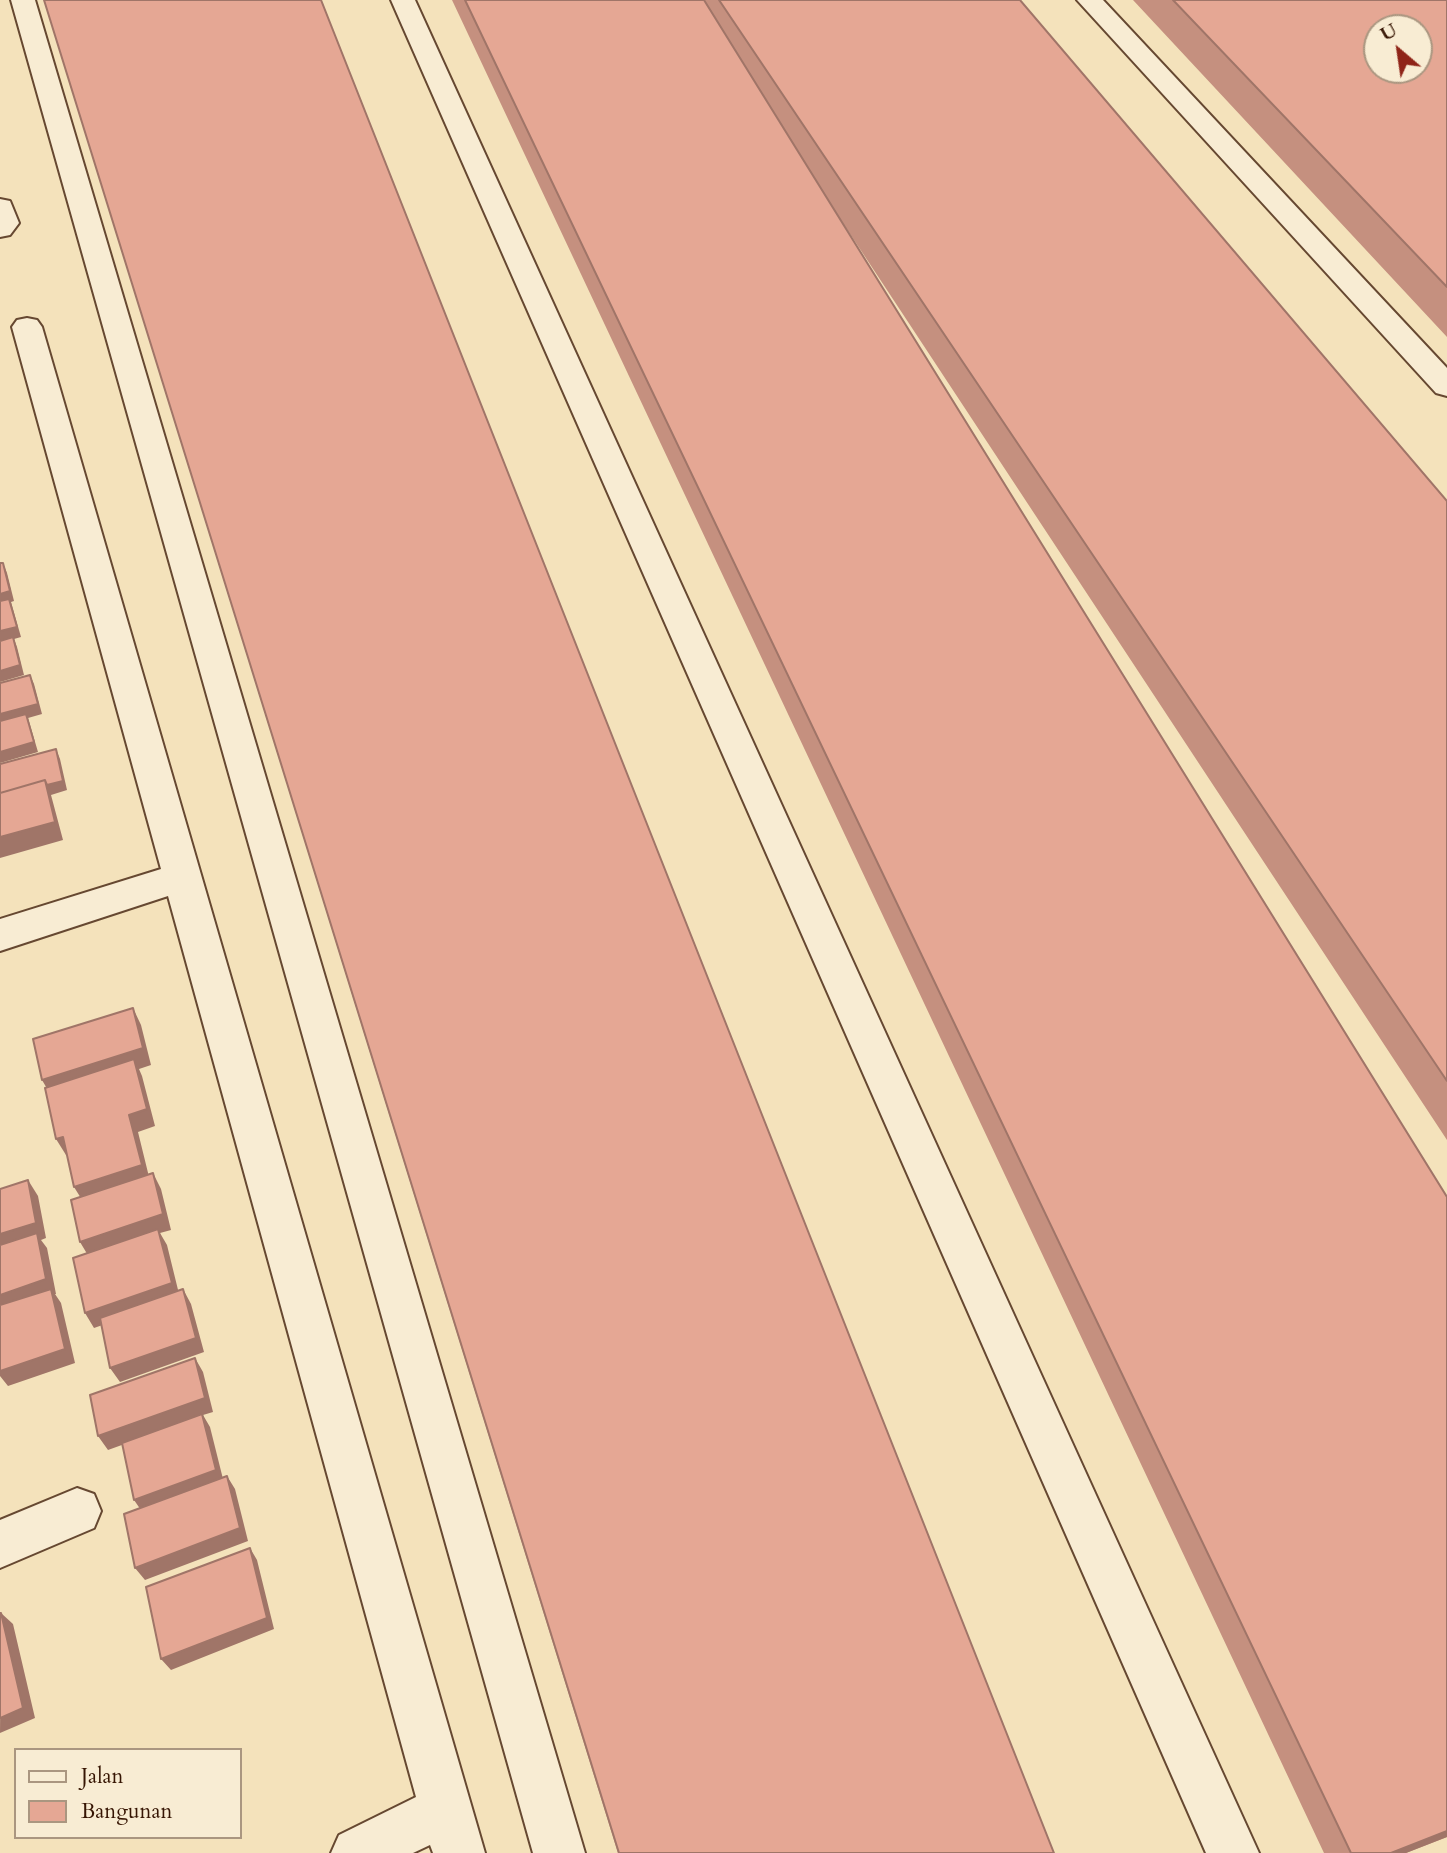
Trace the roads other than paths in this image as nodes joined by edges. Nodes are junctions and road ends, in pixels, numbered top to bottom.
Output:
1 (23, 0) edge
2 (403, 0) edge
3 (1089, 0) edge
4 (0, 206) edge
5 (0, 229) edge
6 (27, 327) dead end
7 (1447, 386) edge
8 (182, 877) junction
9 (0, 935) edge
10 (77, 1511) dead end
11 (0, 1544) edge
12 (452, 1832) edge
13 (357, 1853) edge
14 (559, 1853) edge
15 (1233, 1853) edge

1 - 14 street
2 - 15 street
3 - 7 street
4 - 5 street
6 - 8 street
8 - 9 street
8 - 12 street
10 - 11 street
12 - 13 street

